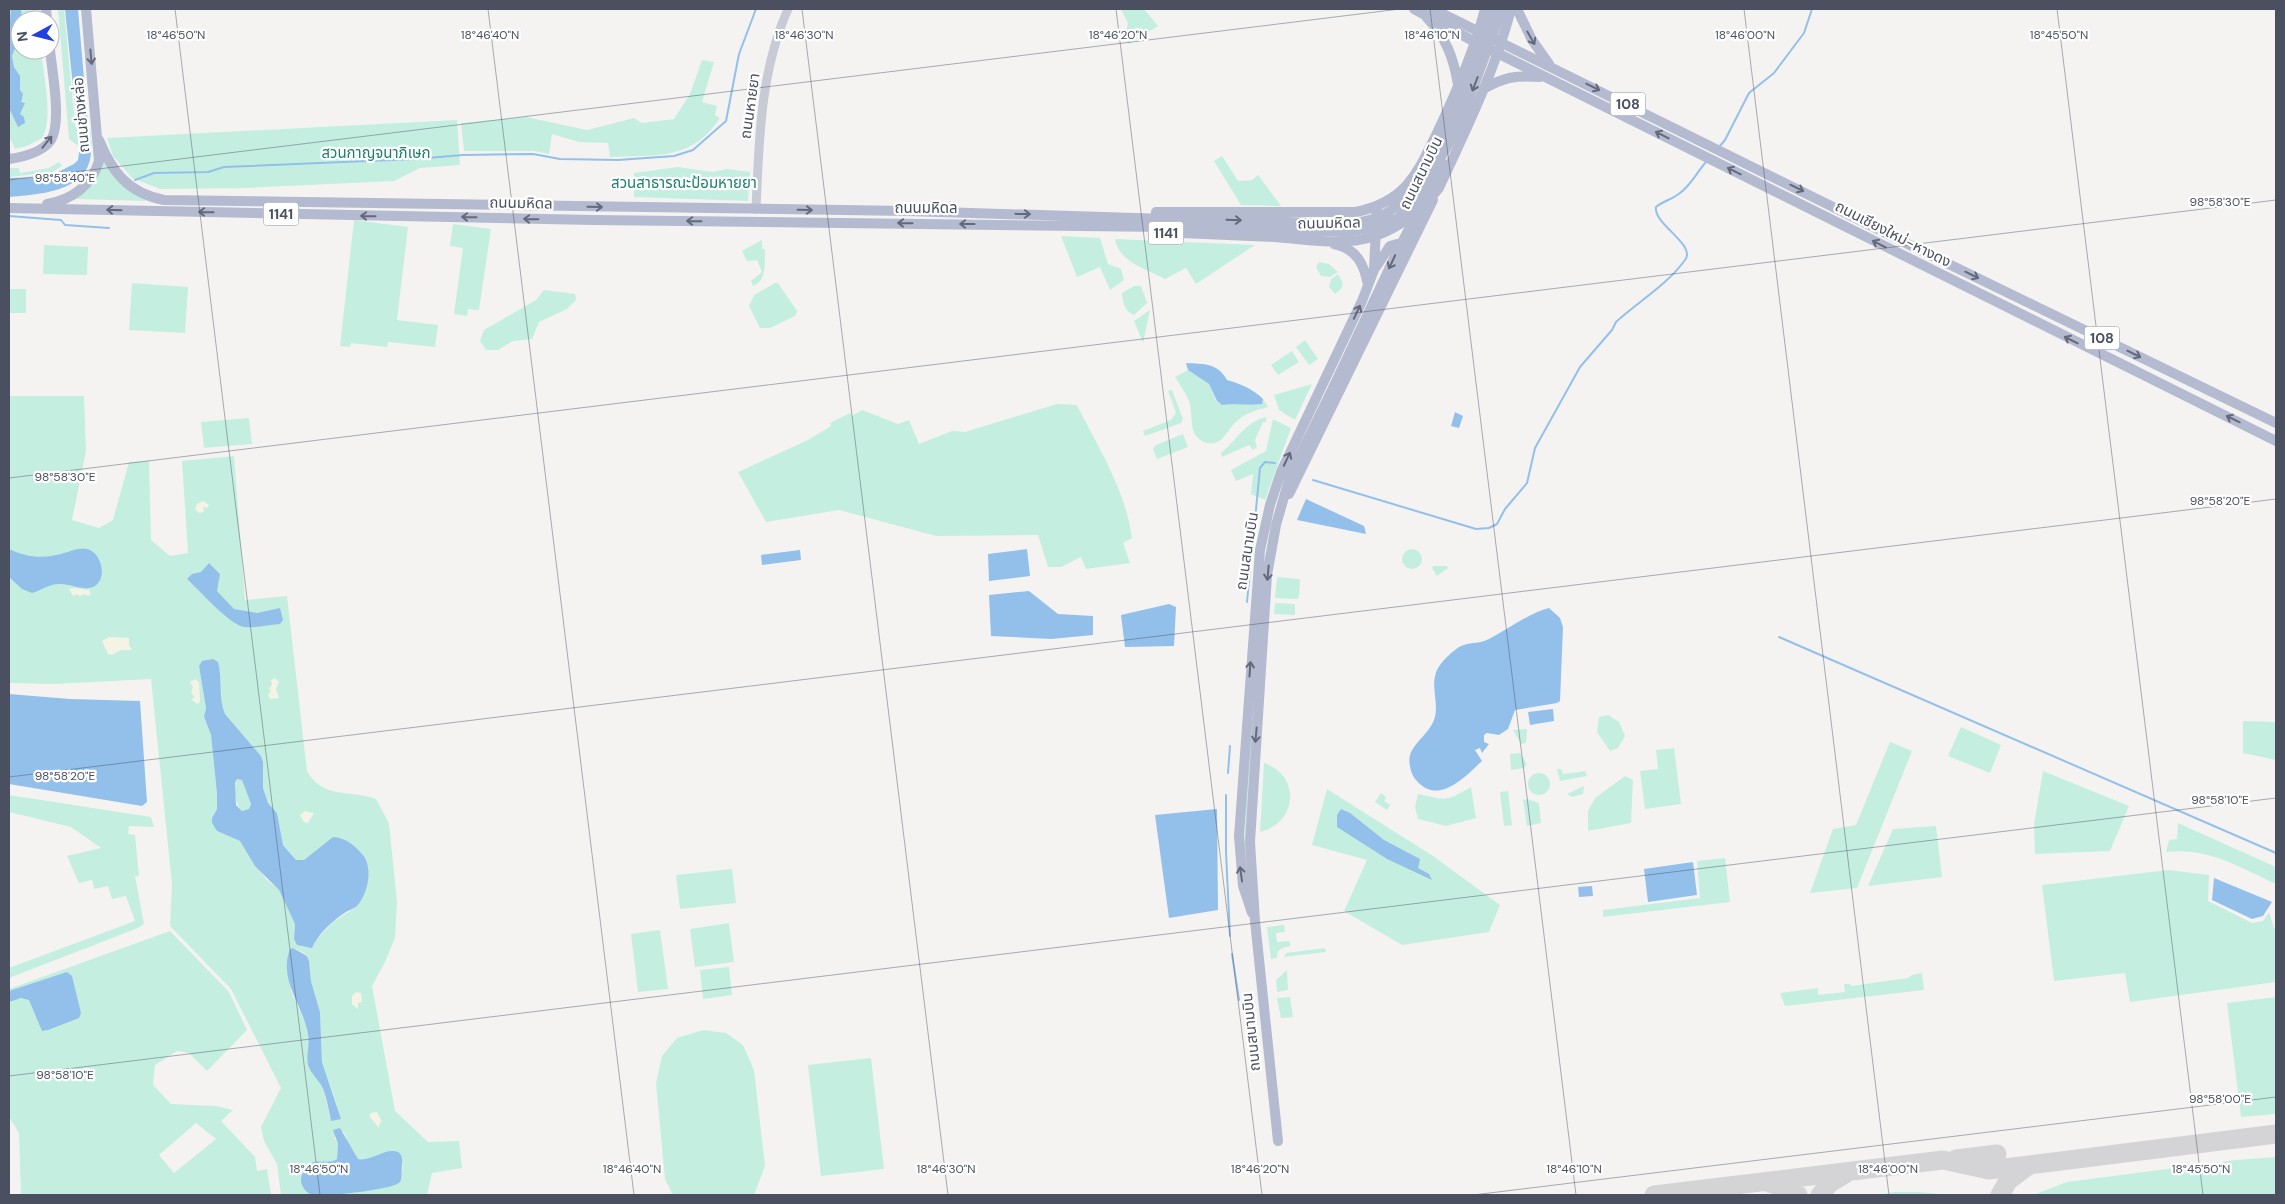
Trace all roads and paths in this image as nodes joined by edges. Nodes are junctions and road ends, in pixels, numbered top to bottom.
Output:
1 (86, 9) edge
2 (788, 9) edge
3 (1433, 9) edge
4 (1485, 9) edge
5 (1494, 9) edge
6 (1502, 9) edge
7 (1511, 9) edge
8 (1517, 9) edge
9 (1416, 10) edge
10 (1479, 30) junction
11 (1476, 42) junction
12 (1501, 42) junction
13 (1497, 53) junction
14 (51, 60) edge
15 (1549, 65) junction
16 (1546, 77) junction
17 (1458, 86) junction
18 (1483, 89) junction
19 (1460, 124) junction
20 (98, 140) junction
21 (9, 159) edge
22 (1439, 188) junction
23 (441, 203) junction
24 (1378, 205) junction
25 (9, 208) edge
26 (31, 208) junction
27 (756, 209) junction
28 (1302, 212) junction
29 (1045, 214) junction
30 (441, 217) junction
31 (1167, 223) junction
32 (1402, 223) junction
33 (1010, 224) junction
34 (1376, 236) junction
35 (1300, 239) junction
36 (1322, 241) junction
37 (1928, 254) junction
38 (1406, 255) junction
39 (1923, 266) junction
40 (1374, 270) junction
41 (1369, 286) junction
42 (2276, 423) edge
43 (2276, 441) edge
44 (1282, 506) junction
45 (1255, 921) junction
46 (1278, 1141) dead end

1 -> 20 main road, ถนนช่างหล่อ
2 - 27 street, ถนนหายยา
3 - 10 main road, 108
4 - 10 main road, ถนนมหิดล / 1141
31 -> 5 main road, ถนนมหิดล / 1141, bridge
6 -> 19 main road, ถนนมหิดล / 1141, bridge
7 - 12 main road, ถนนมหิดล / 1141
8 -> 15 main road
9 - 11 main road, 108
9 - 17 main road
10 - 11 main road, ถนนมหิดล / 1141
10 - 12 main road, 108
11 - 13 main road, 108
11 - 17 main road, ถนนมหิดล / 1141
12 - 13 main road, ถนนมหิดล / 1141
12 - 15 main road, ถนนเชียงใหม่-หางดง / 108
13 - 16 main road, ถนนเชียงใหม่-หางดง / 108
13 - 18 main road, ถนนมหิดล / 1141
21 -> 14 main road
15 -> 37 main road, ถนนเชียงใหม่-หางดง / 108
16 - 18 main road
39 -> 16 main road, ถนนเชียงใหม่-หางดง / 108
17 - 24 main road, ถนนมหิดล / 1141
18 - 22 main road, ถนนมหิดล / 1141
19 - 31 main road, ถนนมหิดล / 1141, bridge
19 -> 44 main road, ถนนสนามบิน / 1141, bridge
20 - 23 main road, ถนนมหิดล / 1141
20 - 26 main road, ถนนช่างหล่อ
22 - 32 main road, ถนนมหิดล / 1141
22 - 38 main road, ถนนสนามบิน / 1141
23 -> 27 main road, ถนนมหิดล / 1141
23 - 30 main road
24 - 28 main road, ถนนมหิดล / 1141
24 - 32 main road
24 - 34 main road, ถนนสนามบิน / 1141
25 - 26 main road
30 -> 26 main road, ถนนมหิดล / 1141
27 -> 29 main road, ถนนมหิดล / 1141
28 - 29 main road, ถนนมหิดล / 1141
28 - 35 main road
29 - 31 main road, ถนนมหิดล / 1141
33 -> 30 main road, ถนนมหิดล / 1141
31 - 33 main road, ถนนมหิดล / 1141
32 - 34 main road, ถนนมหิดล / 1141
32 - 38 main road
33 - 35 main road, ถนนมหิดล / 1141
34 - 36 main road, ถนนมหิดล / 1141
34 - 40 main road, ถนนสนามบิน / 1141
35 - 36 main road, ถนนมหิดล / 1141
36 - 41 main road
37 - 39 main road
37 -> 42 main road, ถนนเชียงใหม่-หางดง / 108
38 - 40 main road
38 - 44 main road, ถนนสนามบิน / 1141
43 -> 39 main road, ถนนเชียงใหม่-หางดง / 108
40 - 41 main road, ถนนสนามบิน / 1141
45 -> 41 main road, ถนนสนามบิน / 1141
44 -> 45 main road, ถนนสนามบิน / 1141
45 - 46 main road, ถนนสนามบิน / 1141

